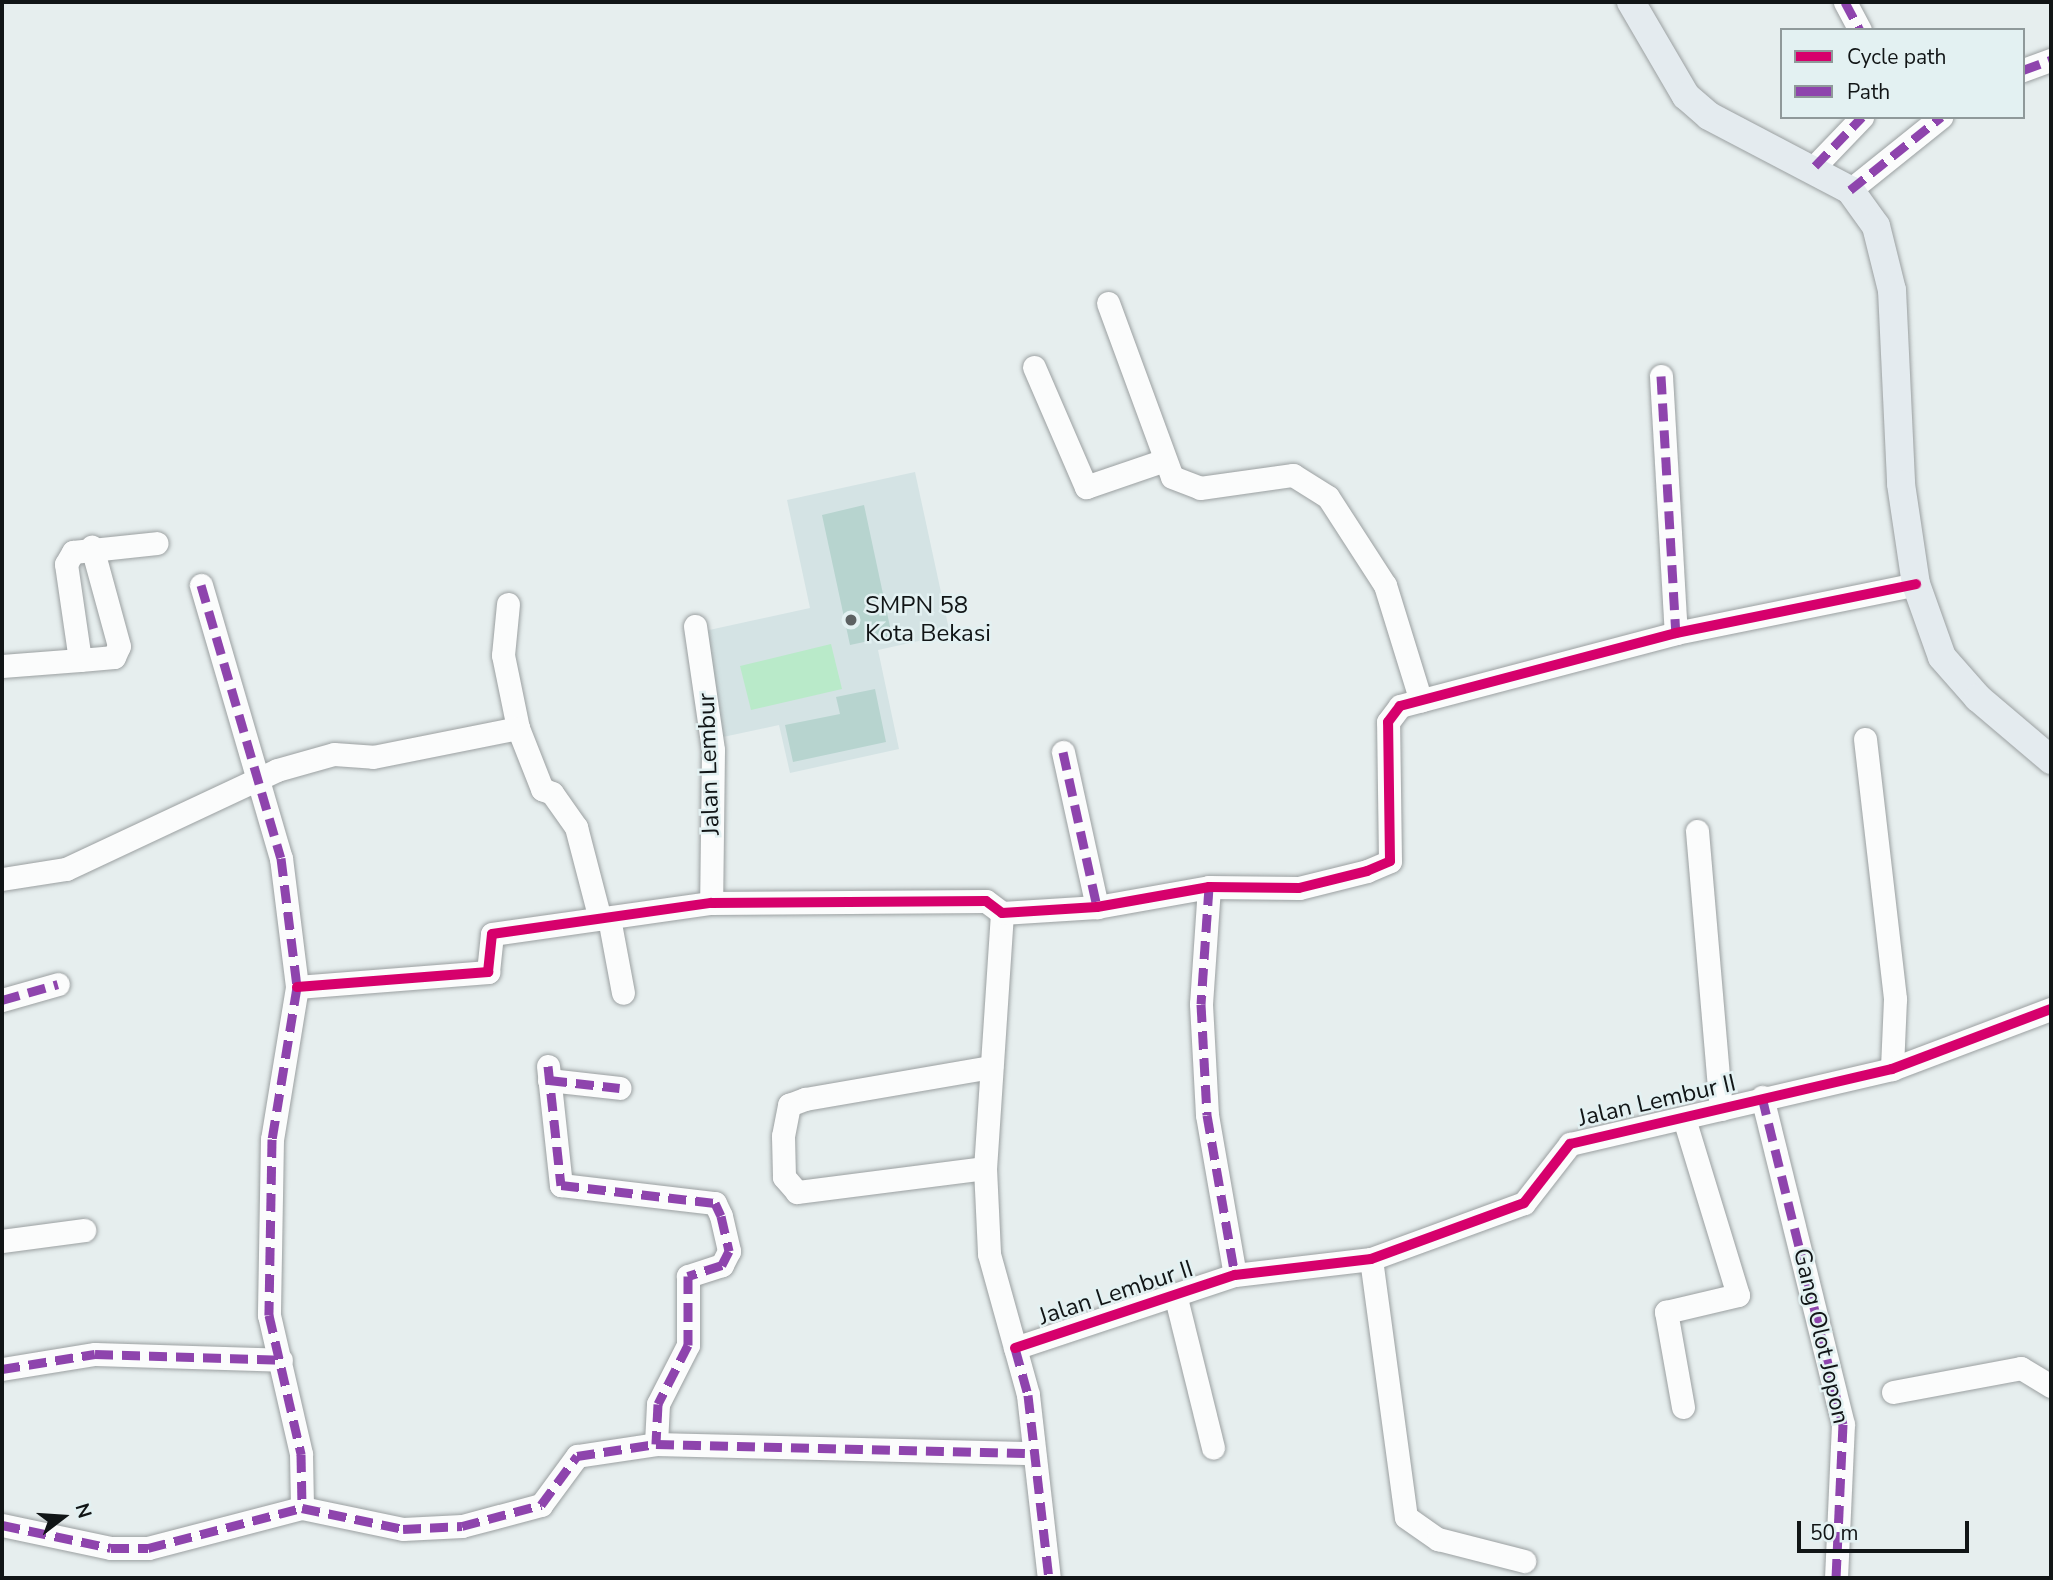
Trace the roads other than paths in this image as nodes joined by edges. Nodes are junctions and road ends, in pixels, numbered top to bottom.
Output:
1 (1631, 2) edge
2 (1845, 2) edge
3 (1859, 28) edge
4 (2051, 60) edge
5 (2025, 69) edge
6 (1860, 119) edge
7 (1939, 119) edge
8 (1815, 166) junction
9 (1850, 190) junction
10 (1108, 303) dead end
11 (1034, 367) dead end
12 (1661, 376) dead end
13 (1165, 460) junction
14 (158, 543) dead end
15 (92, 547) junction
16 (1916, 584) junction
17 (201, 585) dead end
18 (508, 604) dead end
19 (695, 626) dead end
20 (1676, 633) junction
21 (80, 660) junction
22 (2, 666) edge
23 (1421, 701) junction
24 (519, 727) junction
25 (1866, 740) dead end
26 (1063, 752) dead end
27 (2051, 760) edge
28 (254, 784) junction
29 (1697, 831) dead end
30 (2, 879) edge
31 (1209, 887) junction
32 (710, 904) junction
33 (1097, 907) junction
34 (1002, 913) junction
35 (604, 918) junction
36 (58, 984) dead end
37 (297, 987) junction
38 (623, 993) dead end
39 (2, 1000) edge
40 (2051, 1009) edge
41 (991, 1067) junction
42 (1892, 1069) junction
43 (620, 1088) dead end
44 (1762, 1097) junction
45 (1721, 1109) junction
46 (1684, 1118) junction
47 (985, 1168) junction
48 (84, 1230) dead end
49 (2, 1241) edge
50 (1371, 1259) junction
51 (1235, 1275) junction
52 (1176, 1298) junction
53 (1015, 1348) junction
54 (281, 1360) junction
55 (2, 1369) edge
56 (2051, 1386) edge
57 (1893, 1392) dead end
58 (1683, 1407) dead end
59 (656, 1444) junction
60 (1213, 1448) dead end
61 (1034, 1453) junction
62 (302, 1508) junction
63 (2, 1525) edge
64 (1524, 1561) dead end
65 (1049, 1578) edge
66 (1836, 1578) edge

1 - 8 main road
2 - 3 street
4 - 5 street
6 - 8 street
7 - 9 street
8 - 9 main road
9 - 16 main road
10 - 13 street
11 - 13 street
12 - 20 street
13 - 23 street
14 - 15 street
15 - 21 street
15 - 21 street
16 - 20 street
16 - 27 main road
17 - 28 street
18 - 24 street
19 - 32 street, Jalan Lembur
20 - 23 street
21 - 22 street
23 - 31 street
24 - 28 street
24 - 35 street
25 - 42 street
26 - 33 street
28 - 30 street
28 - 37 street
29 - 45 street
31 - 33 street
31 - 51 street
32 - 34 street
32 - 35 street
33 - 34 street
34 - 41 street
35 - 37 street
35 - 38 street
36 - 39 street
37 - 54 street
40 - 42 street, Jalan Lembur II
41 - 47 street
41 - 47 street
42 - 44 street, Jalan Lembur II
43 - 59 street
44 - 45 street, Jalan Lembur II
44 - 66 street, Gang Olot Jopon
45 - 46 street, Jalan Lembur II
46 - 50 street, Jalan Lembur II
46 - 58 street
47 - 53 street
48 - 49 street
50 - 51 street, Jalan Lembur II
50 - 64 street
51 - 52 street, Jalan Lembur II
52 - 53 street, Jalan Lembur II
52 - 60 street
53 - 61 street
54 - 55 street
54 - 62 street
56 - 57 street
59 - 61 street
59 - 62 street
61 - 65 street
62 - 63 street

